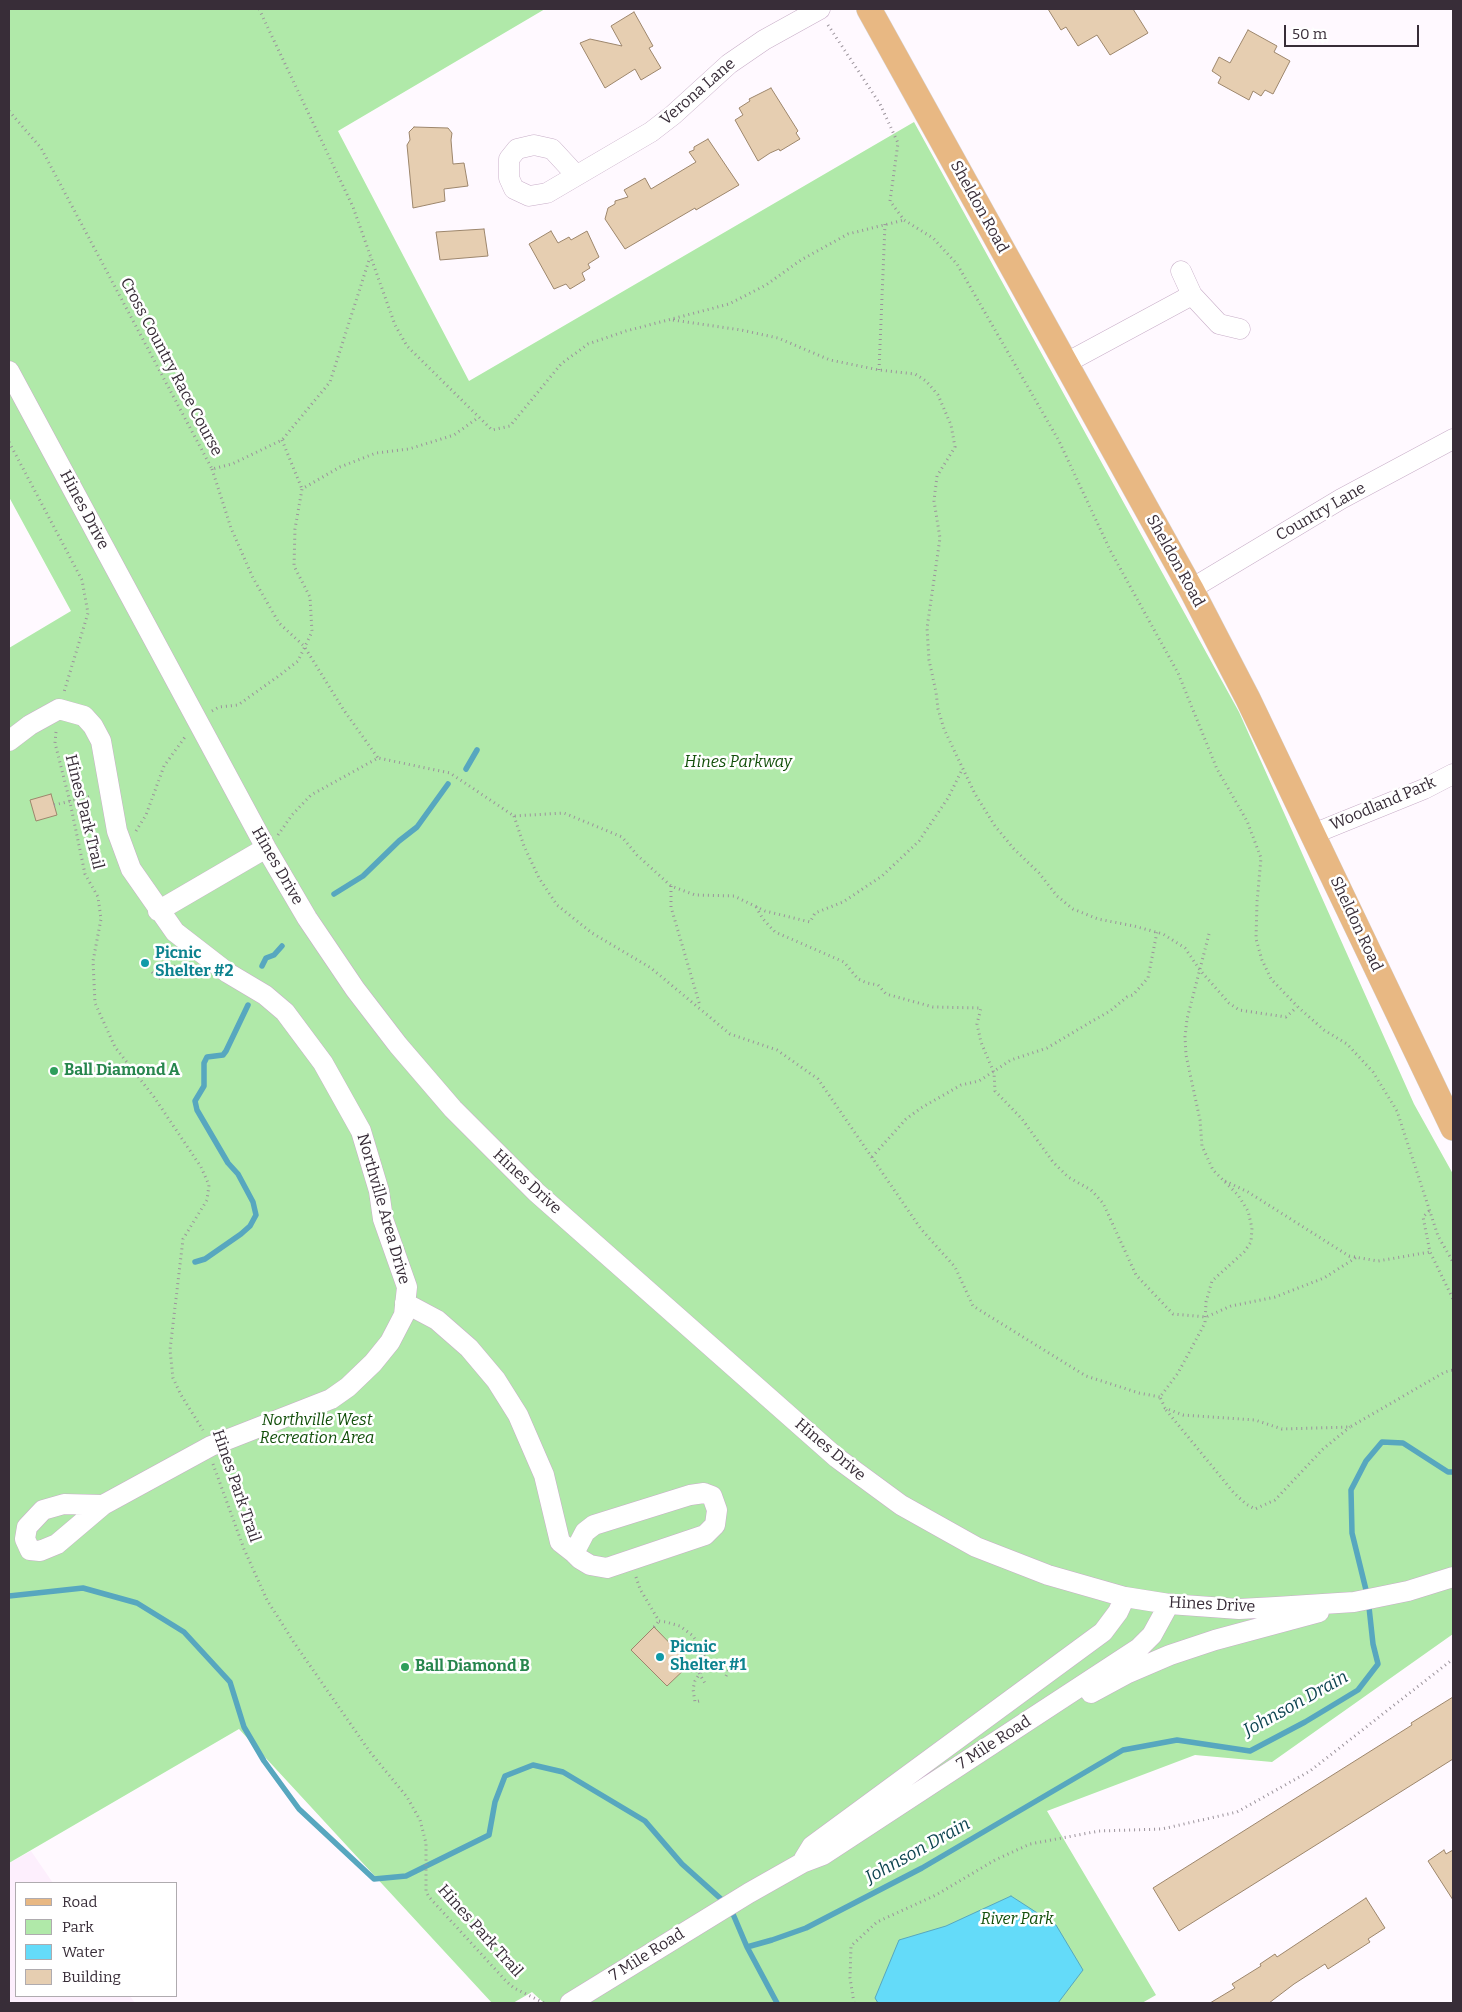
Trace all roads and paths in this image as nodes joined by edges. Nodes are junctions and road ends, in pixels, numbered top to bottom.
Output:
1 (259, 9) edge
2 (820, 9) edge
3 (869, 9) edge
4 (9, 111) edge
5 (576, 175) dead end
6 (904, 220) junction
7 (885, 224) junction
8 (370, 256) junction
9 (1181, 272) dead end
10 (1192, 295) junction
11 (673, 320) junction
12 (1240, 329) dead end
13 (1066, 363) junction
14 (879, 370) junction
15 (9, 371) edge
16 (479, 417) junction
17 (1453, 439) edge
18 (282, 440) junction
19 (9, 442) edge
20 (212, 469) junction
21 (302, 489) junction
22 (1191, 589) junction
23 (304, 646) junction
24 (59, 709) junction
25 (198, 720) junction
26 (9, 741) edge
27 (378, 758) junction
28 (962, 770) junction
29 (1453, 774) edge
30 (109, 792) junction
31 (70, 802) junction
32 (54, 805) dead end
33 (514, 816) junction
34 (1313, 834) junction
35 (266, 848) junction
36 (124, 850) junction
37 (671, 886) junction
38 (755, 906) junction
39 (158, 911) junction
40 (1157, 932) junction
41 (1210, 934) dead end
42 (209, 959) junction
43 (1200, 970) junction
44 (152, 972) dead end
45 (700, 1007) junction
46 (1298, 1008) junction
47 (994, 1073) junction
48 (1453, 1128) edge
49 (872, 1158) junction
50 (1222, 1180) junction
51 (1429, 1211) junction
52 (1430, 1252) junction
53 (1357, 1258) junction
54 (1453, 1262) edge
55 (1453, 1299) edge
56 (405, 1304) junction
57 (1206, 1317) junction
58 (1453, 1370) edge
59 (1160, 1397) junction
60 (1165, 1408) junction
61 (1350, 1427) junction
62 (211, 1446) junction
63 (103, 1505) dead end
64 (574, 1553) junction
65 (630, 1560) junction
66 (1453, 1577) edge
67 (1125, 1597) junction
68 (1351, 1602) junction
69 (1168, 1604) junction
70 (659, 1621) junction
71 (654, 1627) dead end
72 (703, 1652) junction
73 (1453, 1660) edge
74 (707, 1662) junction
75 (690, 1664) dead end
76 (699, 1673) junction
77 (724, 1678) dead end
78 (706, 1685) dead end
79 (699, 1701) dead end
80 (987, 1747) junction
81 (802, 1863) junction
82 (544, 2003) edge
83 (570, 2003) edge
84 (854, 2003) edge

1 - 8 path
2 - 5 street, Verona Lane
2 - 6 path
3 - 13 main road, Sheldon Road
4 - 20 path, Cross Country Race Course
6 - 7 path
6 - 46 path
7 - 11 path
7 - 14 path
8 - 16 path
8 - 18 path, Cross Country Race Course
9 - 10 street
10 - 12 street
10 - 13 street
11 - 14 path
11 - 16 path
13 - 22 main road, Sheldon Road
14 - 28 path
15 - 25 street, Hines Drive
16 - 21 path
17 - 22 street, Country Lane
18 - 20 path, Cross Country Race Course
18 - 21 path
19 - 24 path, Hines Park Trail
20 - 23 path
21 - 23 path
22 - 34 main road, Sheldon Road
23 - 25 path
23 - 27 path
24 - 26 street
24 - 30 street, Northville Area Drive
24 - 31 path, Hines Park Trail
25 - 35 street, Hines Drive
25 - 36 path
27 - 33 path
27 - 35 path
28 - 38 path
28 - 40 path
29 - 34 street, Woodland Park
30 - 31 path
30 - 36 street, Northville Area Drive
31 - 32 path
31 - 62 path, Hines Park Trail
33 - 37 path
33 - 45 path
34 - 48 main road, Sheldon Road
35 - 39 street
35 - 67 street, Hines Drive
36 - 39 street, Northville Area Drive
37 - 38 path
37 - 45 path
38 - 47 path
39 - 42 street, Northville Area Drive
40 - 43 path
40 - 47 path
41 - 43 path
42 - 44 path
42 - 56 street, Northville Area Drive
43 - 46 path
43 - 50 path
45 - 49 path
46 - 51 path
47 - 49 path
47 - 57 path
49 - 59 path
50 - 53 path
50 - 57 path
51 - 52 path
51 - 54 path
52 - 53 path
52 - 55 path
53 - 57 path
56 - 62 street, Northville Area Drive
56 - 64 street
57 - 59 path
58 - 61 path
59 - 60 path
60 - 61 path
60 - 61 path
62 - 63 street, Northville Area Drive
62 - 82 path, Hines Park Trail
64 - 65 street
64 - 65 street
65 - 70 path
66 - 68 street
67 - 69 street, Hines Drive
67 - 81 street, 7 Mile Road
68 - 69 street, Hines Drive
68 - 80 street
69 - 80 street, 7 Mile Road
70 - 71 path
70 - 72 path
72 - 74 path
72 - 75 path
73 - 84 path
74 - 76 path
74 - 77 path
76 - 78 path
76 - 79 path
80 - 81 street, 7 Mile Road
81 - 83 street, 7 Mile Road

